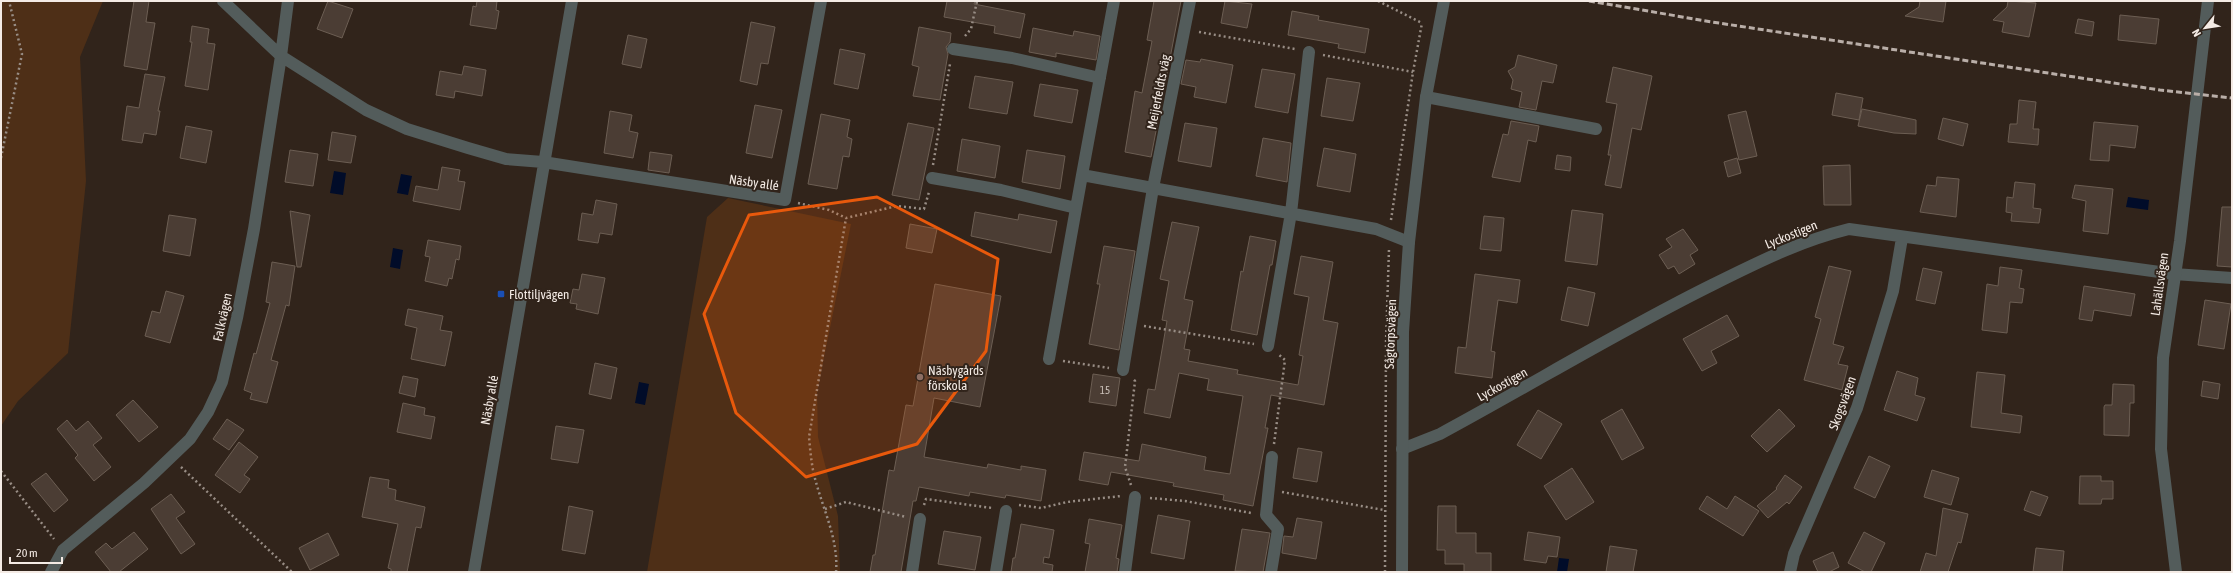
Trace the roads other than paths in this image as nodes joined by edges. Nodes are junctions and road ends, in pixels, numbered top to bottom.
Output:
1 (224, 1) edge
2 (288, 1) edge
3 (572, 1) edge
4 (821, 1) edge
5 (1114, 1) edge
6 (1190, 1) edge
7 (1444, 1) edge
8 (2208, 1) edge
9 (953, 48) road end
10 (1309, 52) dead end
11 (281, 56) junction
12 (1100, 78) junction
13 (1426, 98) junction
14 (1596, 129) dead end
15 (543, 162) junction
16 (1082, 175) junction
17 (932, 178) road end
18 (1153, 188) junction
19 (1076, 208) junction
20 (1291, 213) junction
21 (1902, 238) junction
22 (1409, 242) junction
23 (2174, 274) junction
24 (2232, 278) edge
25 (1268, 346) road end
26 (1049, 359) road end
27 (1123, 370) road end
28 (1402, 448) junction
29 (1272, 458) road end
30 (1135, 497) road end
31 (1006, 510) road end
32 (920, 519) road end
33 (51, 572) edge
34 (474, 572) edge
35 (912, 572) edge
36 (996, 572) edge
37 (1125, 572) edge
38 (1271, 572) edge
39 (1402, 572) edge
40 (1790, 572) edge
41 (2176, 572) edge

1 - 11 street
2 - 11 street, Falkvägen
3 - 15 street, Näsby allé
4 - 15 street, Näsby allé
5 - 12 street
6 - 18 street, Meijerfeldts väg
7 - 13 street, Sågtorpsvägen
8 - 23 street, Lahällsvägen
9 - 12 street
10 - 20 street
11 - 15 street
11 - 33 street, Falkvägen
12 - 16 street
13 - 14 street
13 - 22 street, Sågtorpsvägen
15 - 34 street, Näsby allé
16 - 18 street
16 - 19 street
17 - 19 street
18 - 20 street
18 - 27 street, Meijerfeldts väg
19 - 26 street
20 - 22 street
20 - 25 street
21 - 23 street, Lyckostigen
21 - 28 street, Lyckostigen
21 - 40 street, Skogsvägen
22 - 28 street, Sågtorpsvägen
23 - 24 street, Lyckostigen
23 - 41 street, Lahällsvägen
28 - 39 street, Sågtorpsvägen
29 - 38 street
30 - 37 street
31 - 36 street
32 - 35 street

